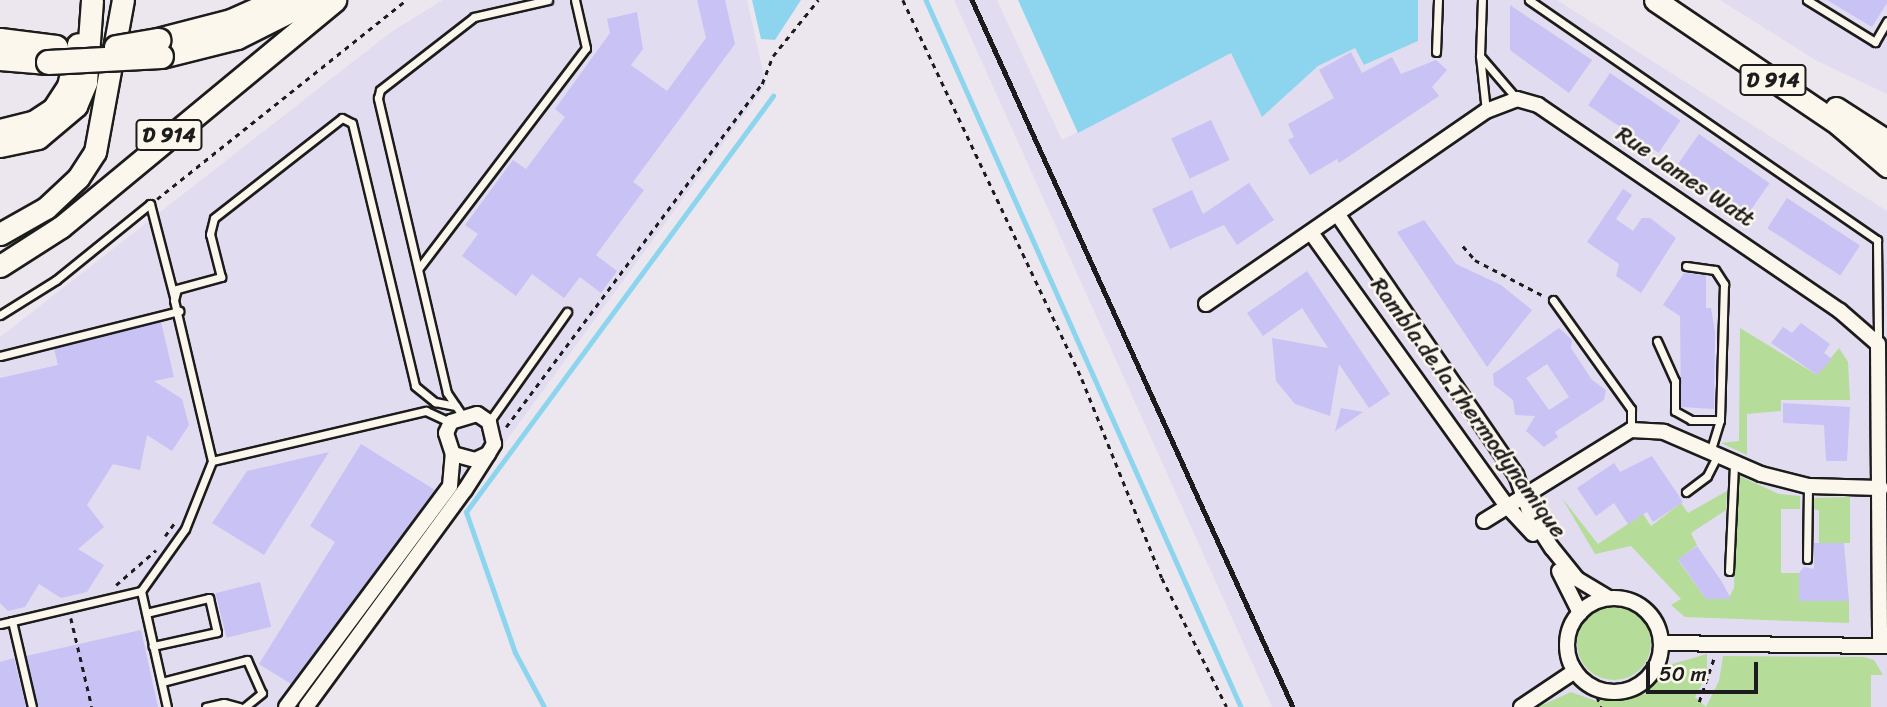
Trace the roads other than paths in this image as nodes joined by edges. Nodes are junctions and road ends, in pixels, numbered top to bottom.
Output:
1 (78, 0) edge
2 (92, 0) edge
3 (123, 0) edge
4 (278, 0) edge
5 (311, 0) edge
6 (335, 0) edge
7 (548, 0) edge
8 (575, 0) edge
9 (1438, 0) edge
10 (1482, 0) edge
11 (1529, 0) edge
12 (1655, 0) edge
13 (1676, 0) edge
14 (1807, 0) edge
15 (1887, 21) edge
16 (0, 40) edge
17 (159, 48) junction
18 (1436, 52) dead end
19 (52, 55) junction
20 (1480, 56) junction
21 (0, 58) edge
22 (1517, 100) junction
23 (1486, 111) junction
24 (0, 131) edge
25 (1887, 141) edge
26 (0, 146) edge
27 (1887, 166) edge
28 (1338, 215) junction
29 (0, 234) edge
30 (1312, 234) junction
31 (0, 266) edge
32 (1686, 266) dead end
33 (419, 268) junction
34 (1887, 295) edge
35 (1878, 297) junction
36 (174, 300) junction
37 (1553, 300) road end
38 (1206, 304) dead end
39 (179, 311) junction
40 (567, 312) dead end
41 (0, 315) edge
42 (1657, 341) dead end
43 (1883, 344) edge
44 (0, 356) edge
45 (1885, 369) edge
46 (456, 415) junction
47 (1720, 420) junction
48 (489, 422) junction
49 (1631, 430) junction
50 (491, 449) junction
51 (1714, 453) junction
52 (453, 454) junction
53 (212, 461) junction
54 (1734, 462) junction
55 (1884, 467) edge
56 (1808, 486) junction
57 (1881, 488) junction
58 (1686, 492) dead end
59 (1522, 496) junction
60 (1506, 504) junction
61 (1484, 521) dead end
62 (1807, 559) dead end
63 (1729, 571) dead end
64 (141, 591) junction
65 (1609, 598) junction
66 (146, 613) junction
67 (1580, 613) junction
68 (12, 621) junction
69 (0, 624) edge
70 (1661, 643) junction
71 (153, 646) junction
72 (1883, 646) edge
73 (1575, 671) junction
74 (162, 682) junction
75 (32, 707) edge
76 (167, 707) edge
77 (206, 707) edge
78 (239, 707) edge
79 (245, 707) edge
80 (286, 707) edge
81 (306, 707) edge
82 (1521, 707) edge

1 - 24 main road
2 - 26 main road
3 - 29 main road, D 914
4 - 17 highway
5 - 17 highway
6 - 31 main road, D 914
7 - 33 lane
8 - 33 lane
9 - 18 lane
10 - 20 lane
11 - 35 lane
12 - 27 main road, D 914
13 - 25 main road, D 914
14 - 15 lane
16 - 19 highway
17 - 19 highway, bridge
19 - 21 highway
20 - 22 lane
20 - 23 lane
22 - 23 street
22 - 43 street, Rue James Watt
23 - 28 street
28 - 30 street
28 - 59 street, Rambla de la Thermodynamique
30 - 38 street
30 - 60 street, Rambla de la Thermodynamique
32 - 47 lane
33 - 46 lane
34 - 35 lane
35 - 43 lane
36 - 39 lane
36 - 41 lane
36 - 46 lane
37 - 49 lane
39 - 44 lane
39 - 53 lane
40 - 48 lane
42 - 47 lane
43 - 45 street
45 - 55 street
46 - 48 street
46 - 52 street
46 - 53 lane
47 - 51 lane
48 - 50 street
49 - 51 street
49 - 59 street
50 - 52 street
50 - 81 street
51 - 54 street
51 - 58 lane
52 - 80 street
53 - 64 lane
54 - 56 street
54 - 63 lane
55 - 57 street
56 - 57 street
56 - 62 lane
57 - 72 street
59 - 60 street
59 - 65 street, Rambla de la Thermodynamique
60 - 61 street
60 - 67 street, Rambla de la Thermodynamique
64 - 66 lane
64 - 68 lane
65 - 67 street
65 - 70 street
66 - 71 lane
66 - 71 lane
67 - 73 street
68 - 69 lane
68 - 75 lane
70 - 72 street
70 - 73 street
71 - 74 lane
73 - 82 street
74 - 76 lane
74 - 79 lane
77 - 78 lane

